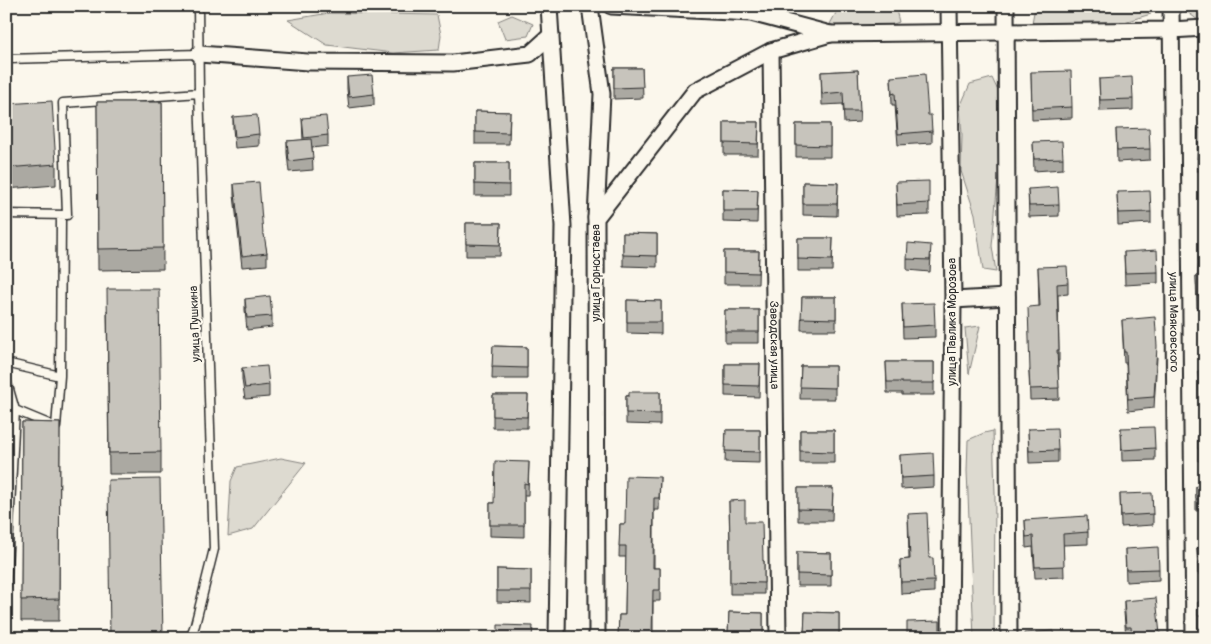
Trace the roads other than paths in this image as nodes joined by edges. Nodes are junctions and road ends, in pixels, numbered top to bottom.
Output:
1 (198, 6) edge
2 (549, 6) edge
3 (590, 6) edge
4 (612, 6) edge
5 (950, 6) edge
6 (1006, 6) edge
7 (1171, 6) edge
8 (751, 10) edge
9 (1205, 28) edge
10 (1171, 30) junction
11 (1006, 31) junction
12 (950, 32) junction
13 (830, 34) junction
14 (551, 35) junction
15 (771, 51) junction
16 (199, 54) junction
17 (6, 59) edge
18 (199, 93) junction
19 (6, 214) edge
20 (61, 215) junction
21 (596, 218) junction
22 (1007, 297) junction
23 (953, 300) junction
24 (6, 363) edge
25 (60, 376) junction
26 (6, 379) edge
27 (16, 410) junction
28 (6, 587) edge
29 (190, 638) edge
30 (557, 638) edge
31 (597, 638) edge
32 (778, 638) edge
33 (950, 638) edge
34 (1009, 638) edge
35 (1177, 638) edge

1 - 16 lane, улица Пушкина
2 - 14 street
3 - 21 street
4 - 8 street
5 - 12 street, улица Павлика Морозова
6 - 11 street
7 - 10 street, улица Маяковского
8 - 13 street
9 - 10 street
10 - 11 street
10 - 35 street, улица Маяковского
11 - 12 street
11 - 22 street
12 - 13 street
12 - 23 street, улица Павлика Морозова
13 - 15 street, улица Горностаева
14 - 16 street
14 - 30 street
15 - 21 street, улица Горностаева
15 - 32 street, Заводская улица
16 - 17 lane
16 - 18 lane, улица Пушкина
18 - 20 lane
18 - 29 lane, улица Пушкина
19 - 20 lane
20 - 25 lane
21 - 31 street, улица Горностаева
22 - 23 street
22 - 34 street
23 - 33 street, улица Павлика Морозова
24 - 25 lane
25 - 27 lane
26 - 27 lane
27 - 28 lane

